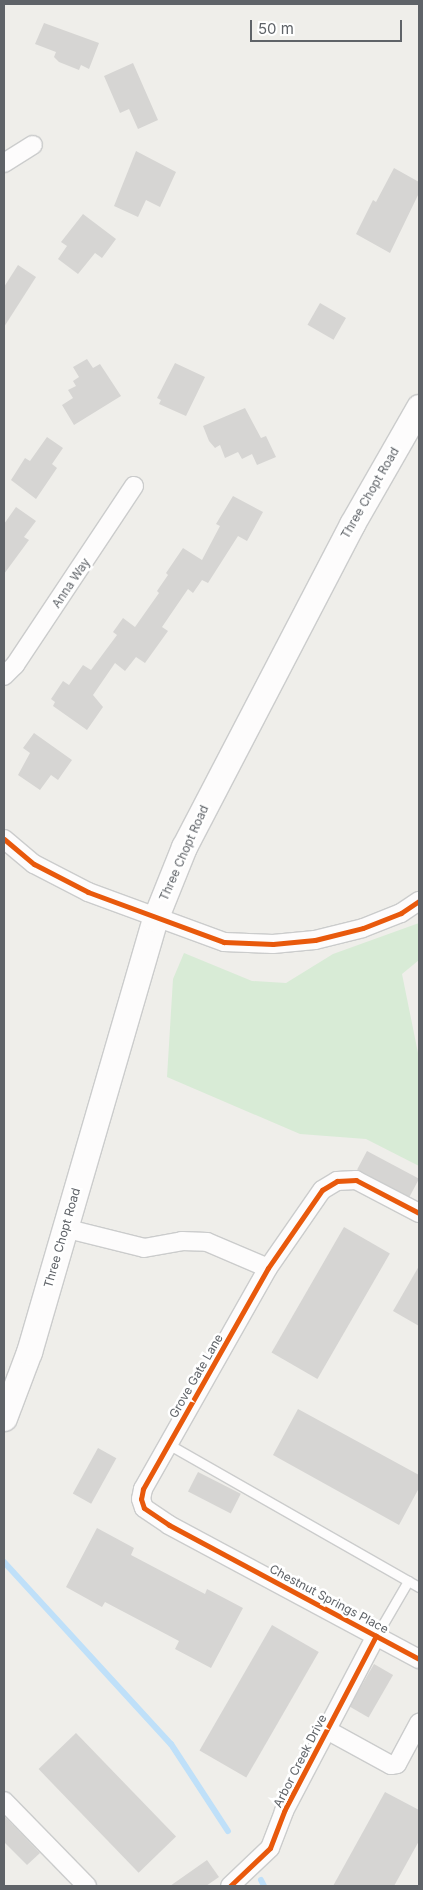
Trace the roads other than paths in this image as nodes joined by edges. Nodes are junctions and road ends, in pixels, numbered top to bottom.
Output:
1 (33, 145) dead end
2 (4, 163) edge
3 (419, 407) edge
4 (134, 486) dead end
5 (4, 676) edge
6 (4, 839) edge
7 (419, 901) edge
8 (155, 919) junction
9 (419, 1213) edge
10 (64, 1228) junction
11 (268, 1268) junction
12 (4, 1418) edge
13 (168, 1444) junction
14 (229, 1557) joint
15 (408, 1581) junction
16 (419, 1588) edge
17 (376, 1636) junction
18 (419, 1659) edge
19 (419, 1723) edge
20 (327, 1730) junction
21 (4, 1801) edge
22 (87, 1886) edge
23 (230, 1886) edge

1 - 2 street
3 - 8 main road, Three Chopt Road
4 - 5 street, Anna Way
6 - 8 street
7 - 8 street
8 - 10 main road, Three Chopt Road
9 - 11 street, Grove Gate Lane
10 - 11 street
10 - 12 main road, Three Chopt Road
11 - 13 street, Grove Gate Lane
13 - 14 street, Grove Gate Lane
13 - 15 lane
14 - 17 street, Chestnut Springs Place
15 - 16 lane
15 - 17 lane
17 - 18 street, Chestnut Springs Place
17 - 20 street, Arbor Creek Drive
19 - 20 street
20 - 23 street, Arbor Creek Drive
21 - 22 street

